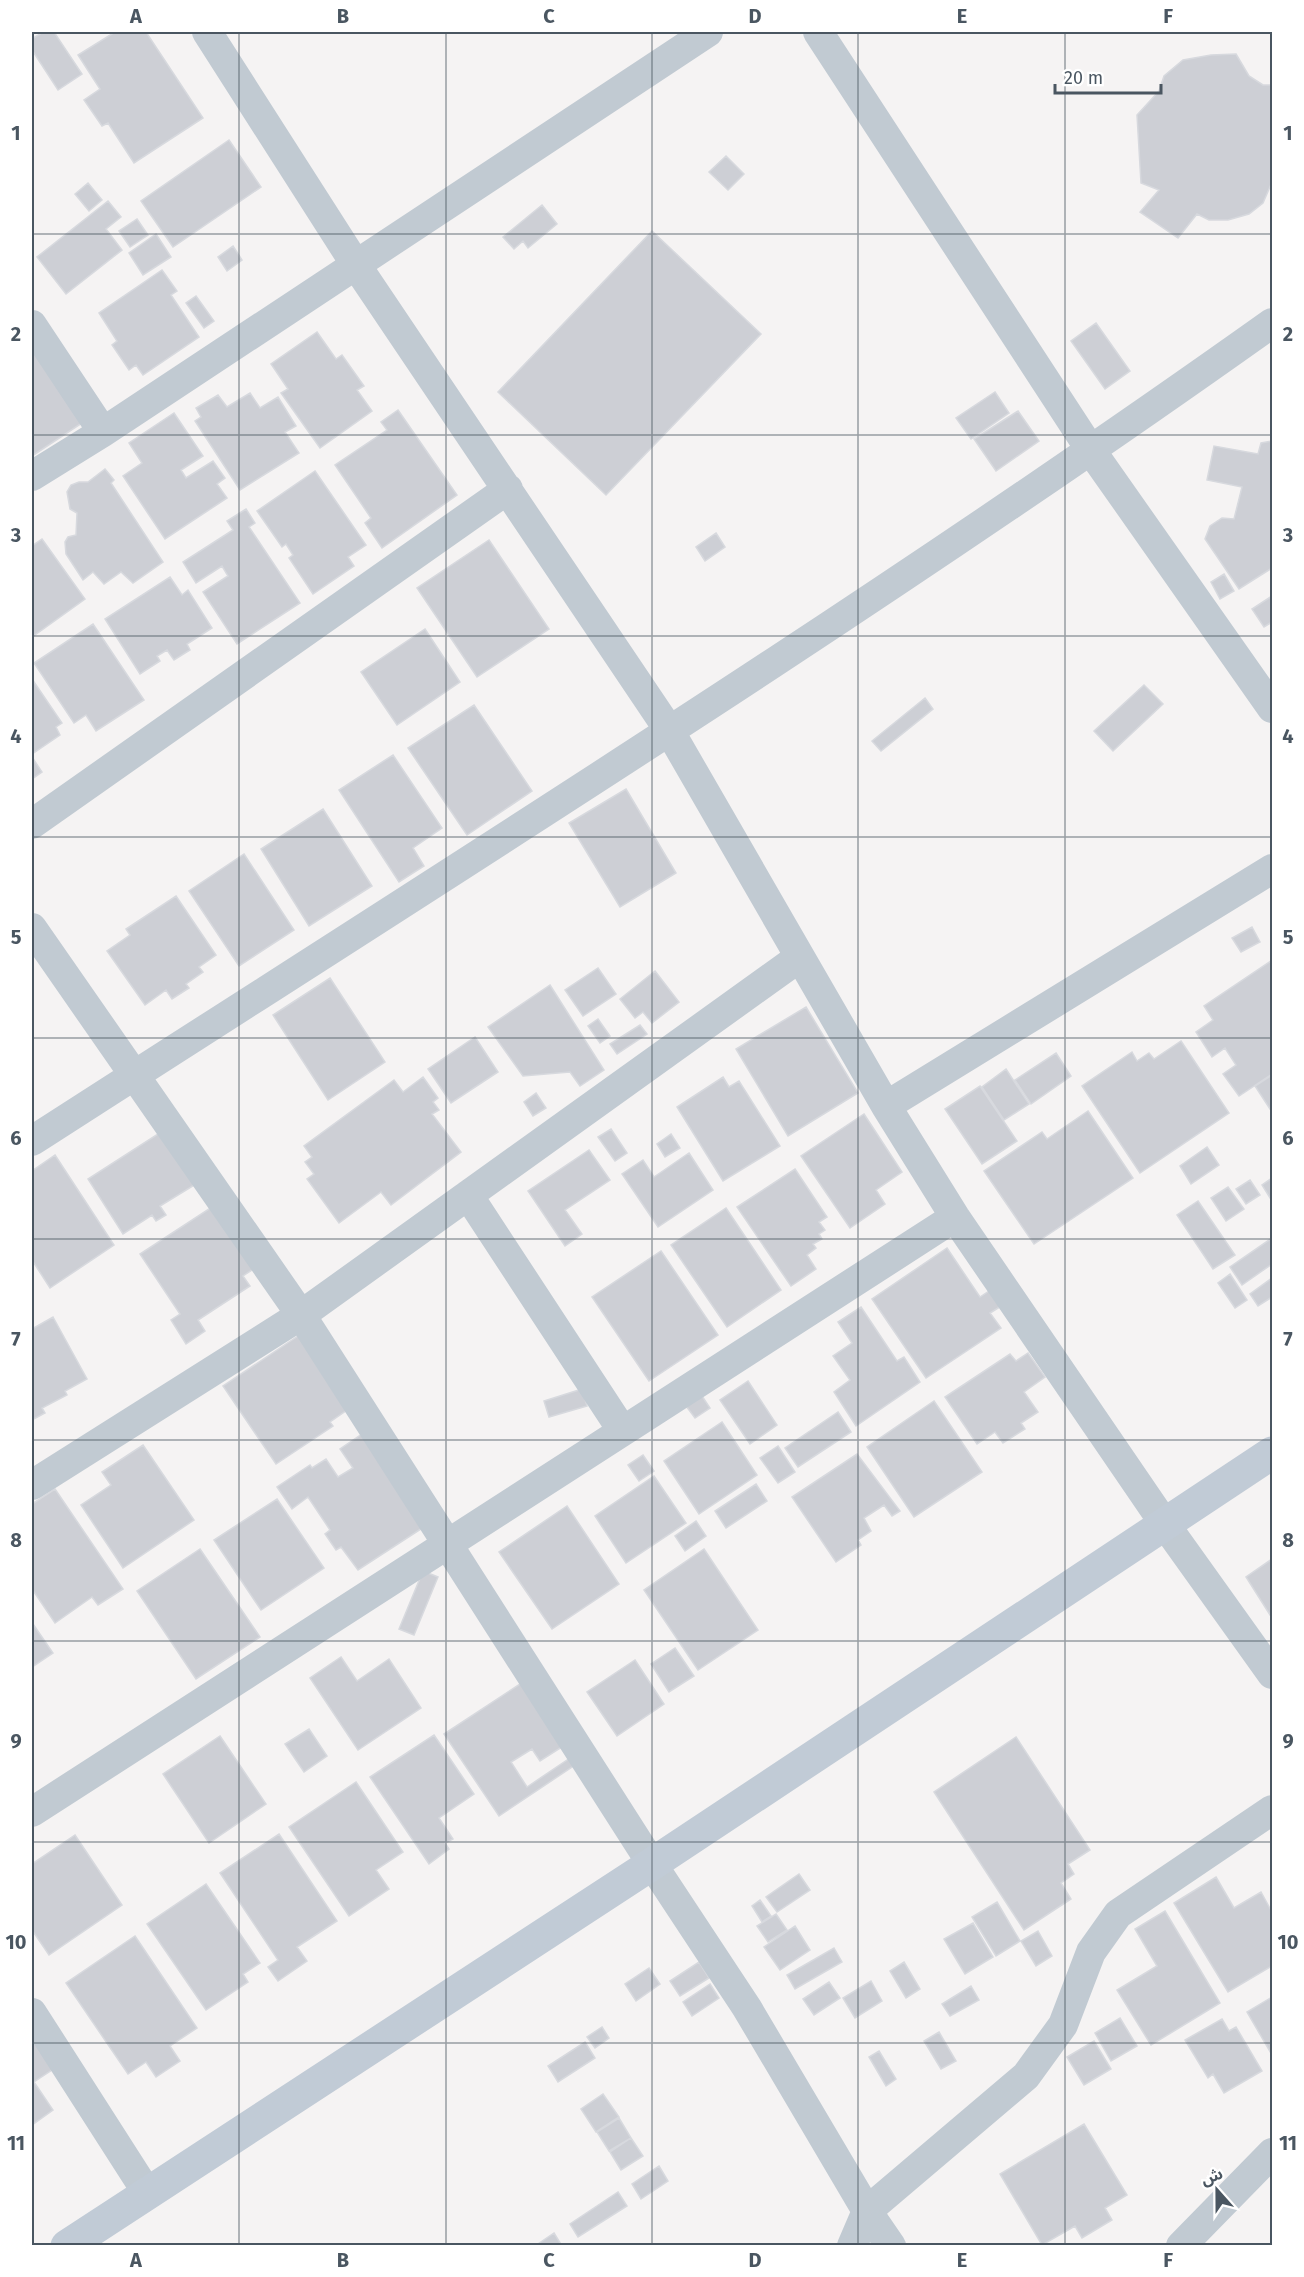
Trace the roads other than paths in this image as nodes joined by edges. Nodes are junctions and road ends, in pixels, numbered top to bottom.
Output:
1 (207, 32) edge
2 (708, 32) edge
3 (818, 32) edge
4 (356, 265) junction
5 (1272, 323) edge
6 (32, 325) edge
7 (103, 432) junction
8 (1092, 452) junction
9 (32, 476) edge
10 (508, 489) junction
11 (1272, 708) edge
12 (669, 730) junction
13 (32, 824) edge
14 (1272, 869) edge
15 (32, 928) edge
16 (800, 957) junction
17 (135, 1074) junction
18 (886, 1106) junction
19 (32, 1141) edge
20 (468, 1195) junction
21 (955, 1217) junction
22 (301, 1315) junction
23 (622, 1430) junction
24 (1272, 1453) edge
25 (32, 1485) edge
26 (1164, 1523) junction
27 (446, 1542) junction
28 (1272, 1674) edge
29 (1272, 1810) edge
30 (32, 1812) edge
31 (652, 1864) junction
32 (32, 2013) edge
33 (1272, 2153) edge
34 (148, 2194) junction
35 (867, 2211) junction
36 (68, 2246) edge
37 (852, 2246) edge
38 (891, 2246) edge
39 (1181, 2246) edge

1 - 4 street
2 - 4 street
3 - 8 street
4 - 7 street
4 - 10 street
5 - 8 street
6 - 7 street
7 - 9 street
8 - 11 street
8 - 12 street
10 - 12 street
10 - 13 street
12 - 16 street
12 - 17 street
14 - 18 street
15 - 17 street
16 - 18 street
16 - 20 street
17 - 19 street
17 - 22 street
18 - 21 street
20 - 22 street
20 - 23 street
21 - 23 street
21 - 26 street
22 - 25 street
22 - 27 street
23 - 27 street
24 - 26 street
26 - 28 street
26 - 31 street
27 - 30 street
27 - 31 street
29 - 35 street
31 - 34 street
31 - 35 street
32 - 34 street
33 - 39 street
34 - 36 street
35 - 37 street
35 - 38 street

